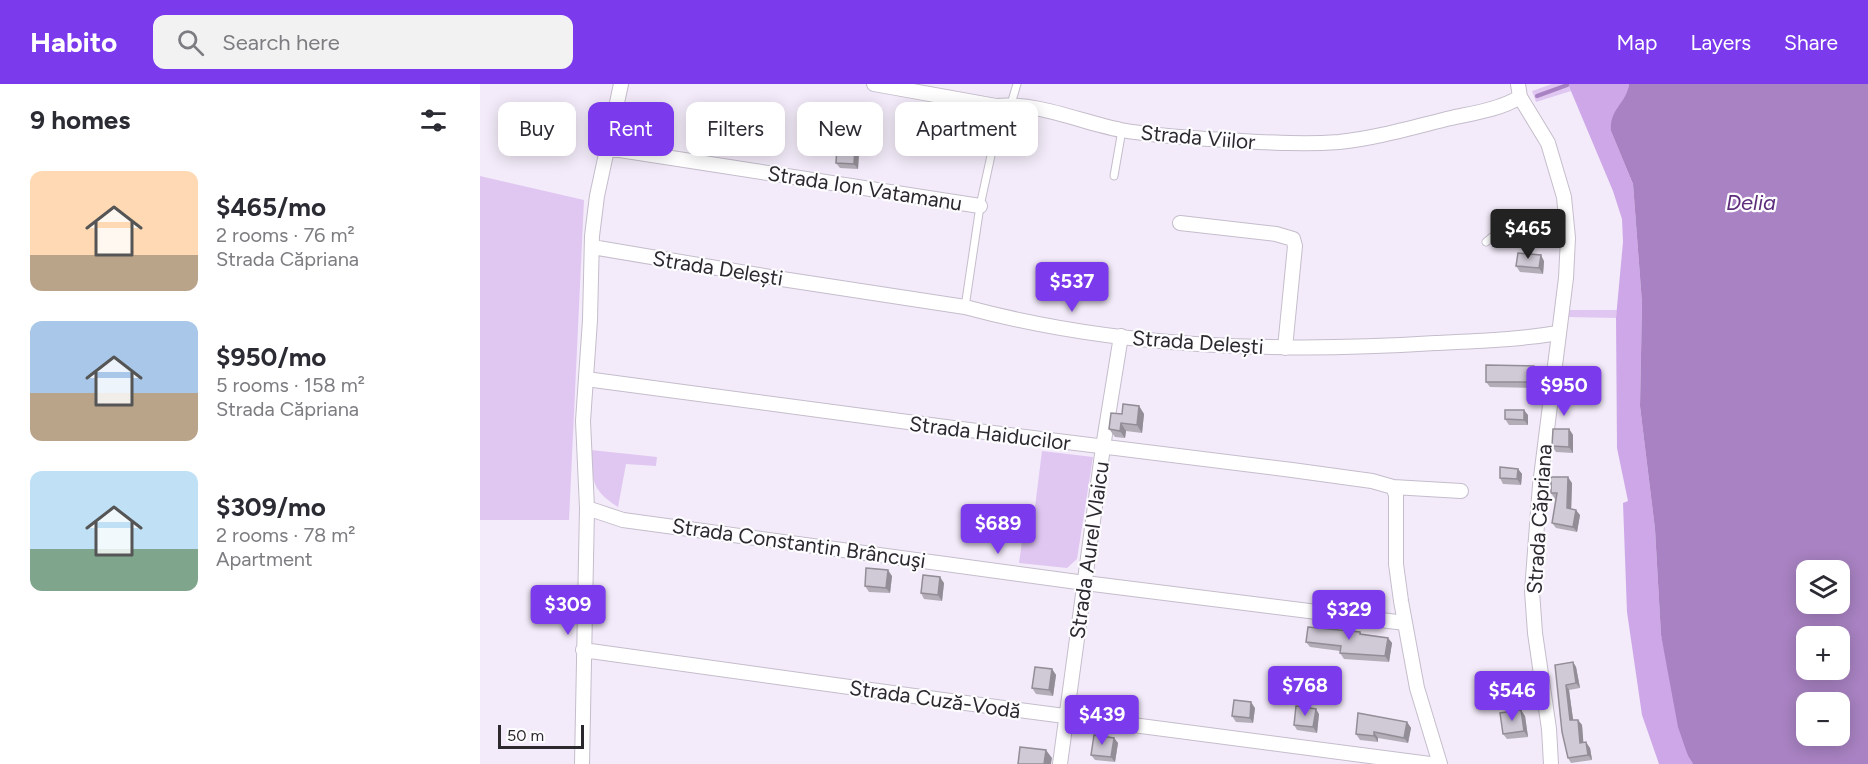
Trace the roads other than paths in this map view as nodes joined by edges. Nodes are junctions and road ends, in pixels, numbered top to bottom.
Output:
1 (621, 84) edge
2 (874, 84) edge
3 (1017, 84) edge
4 (1519, 90) edge
5 (617, 102) edge
6 (974, 102) edge
7 (1012, 102) edge
8 (1038, 110) edge
9 (1122, 130) junction
10 (606, 156) edge
11 (658, 156) edge
12 (991, 156) edge
13 (1114, 176) dead end
14 (980, 206) junction
15 (1180, 223) dead end
16 (1568, 238) junction
17 (1486, 242) dead end
18 (592, 248) junction
19 (964, 307) junction
20 (1558, 333) junction
21 (1121, 336) junction
22 (1285, 348) junction
23 (586, 379) junction
24 (1103, 447) junction
25 (1393, 487) junction
26 (1461, 491) dead end
27 (587, 508) junction
28 (1084, 583) junction
29 (1405, 623) junction
30 (583, 650) junction
31 (1066, 717) junction
32 (582, 764) edge
33 (1060, 764) edge
34 (1430, 764) edge
35 (1440, 764) edge
36 (1551, 764) edge

1 - 5 street
2 - 6 street, Strada Viilor
3 - 7 lane
4 - 9 street, Strada Viilor
4 - 16 street, Strada Căpriana
8 - 9 street, Strada Viilor
9 - 13 lane
10 - 18 street
11 - 14 street, Strada Ion Vatamanu
12 - 14 lane
14 - 19 lane
15 - 22 street
16 - 17 lane
16 - 20 street, Strada Căpriana
18 - 19 street, Strada Delești
18 - 23 street
19 - 21 street, Strada Delești
20 - 22 street, Strada Delești
20 - 36 street, Strada Căpriana
21 - 22 street, Strada Delești
21 - 24 street, Strada Aurel Vlaicu
23 - 24 street, Strada Haiducilor
23 - 27 street
24 - 25 street, Strada Haiducilor
24 - 28 street, Strada Aurel Vlaicu
25 - 26 street, Strada Haiducilor
25 - 29 street
27 - 28 street, Strada Constantin Brâncuşi
27 - 30 street
28 - 29 street, Strada Constantin Brâncuşi
28 - 31 street, Strada Aurel Vlaicu
29 - 35 street
30 - 31 street, Strada Cuză-Vodă
30 - 32 street
31 - 33 street, Strada Aurel Vlaicu
31 - 34 street, Strada Cuză-Vodă

